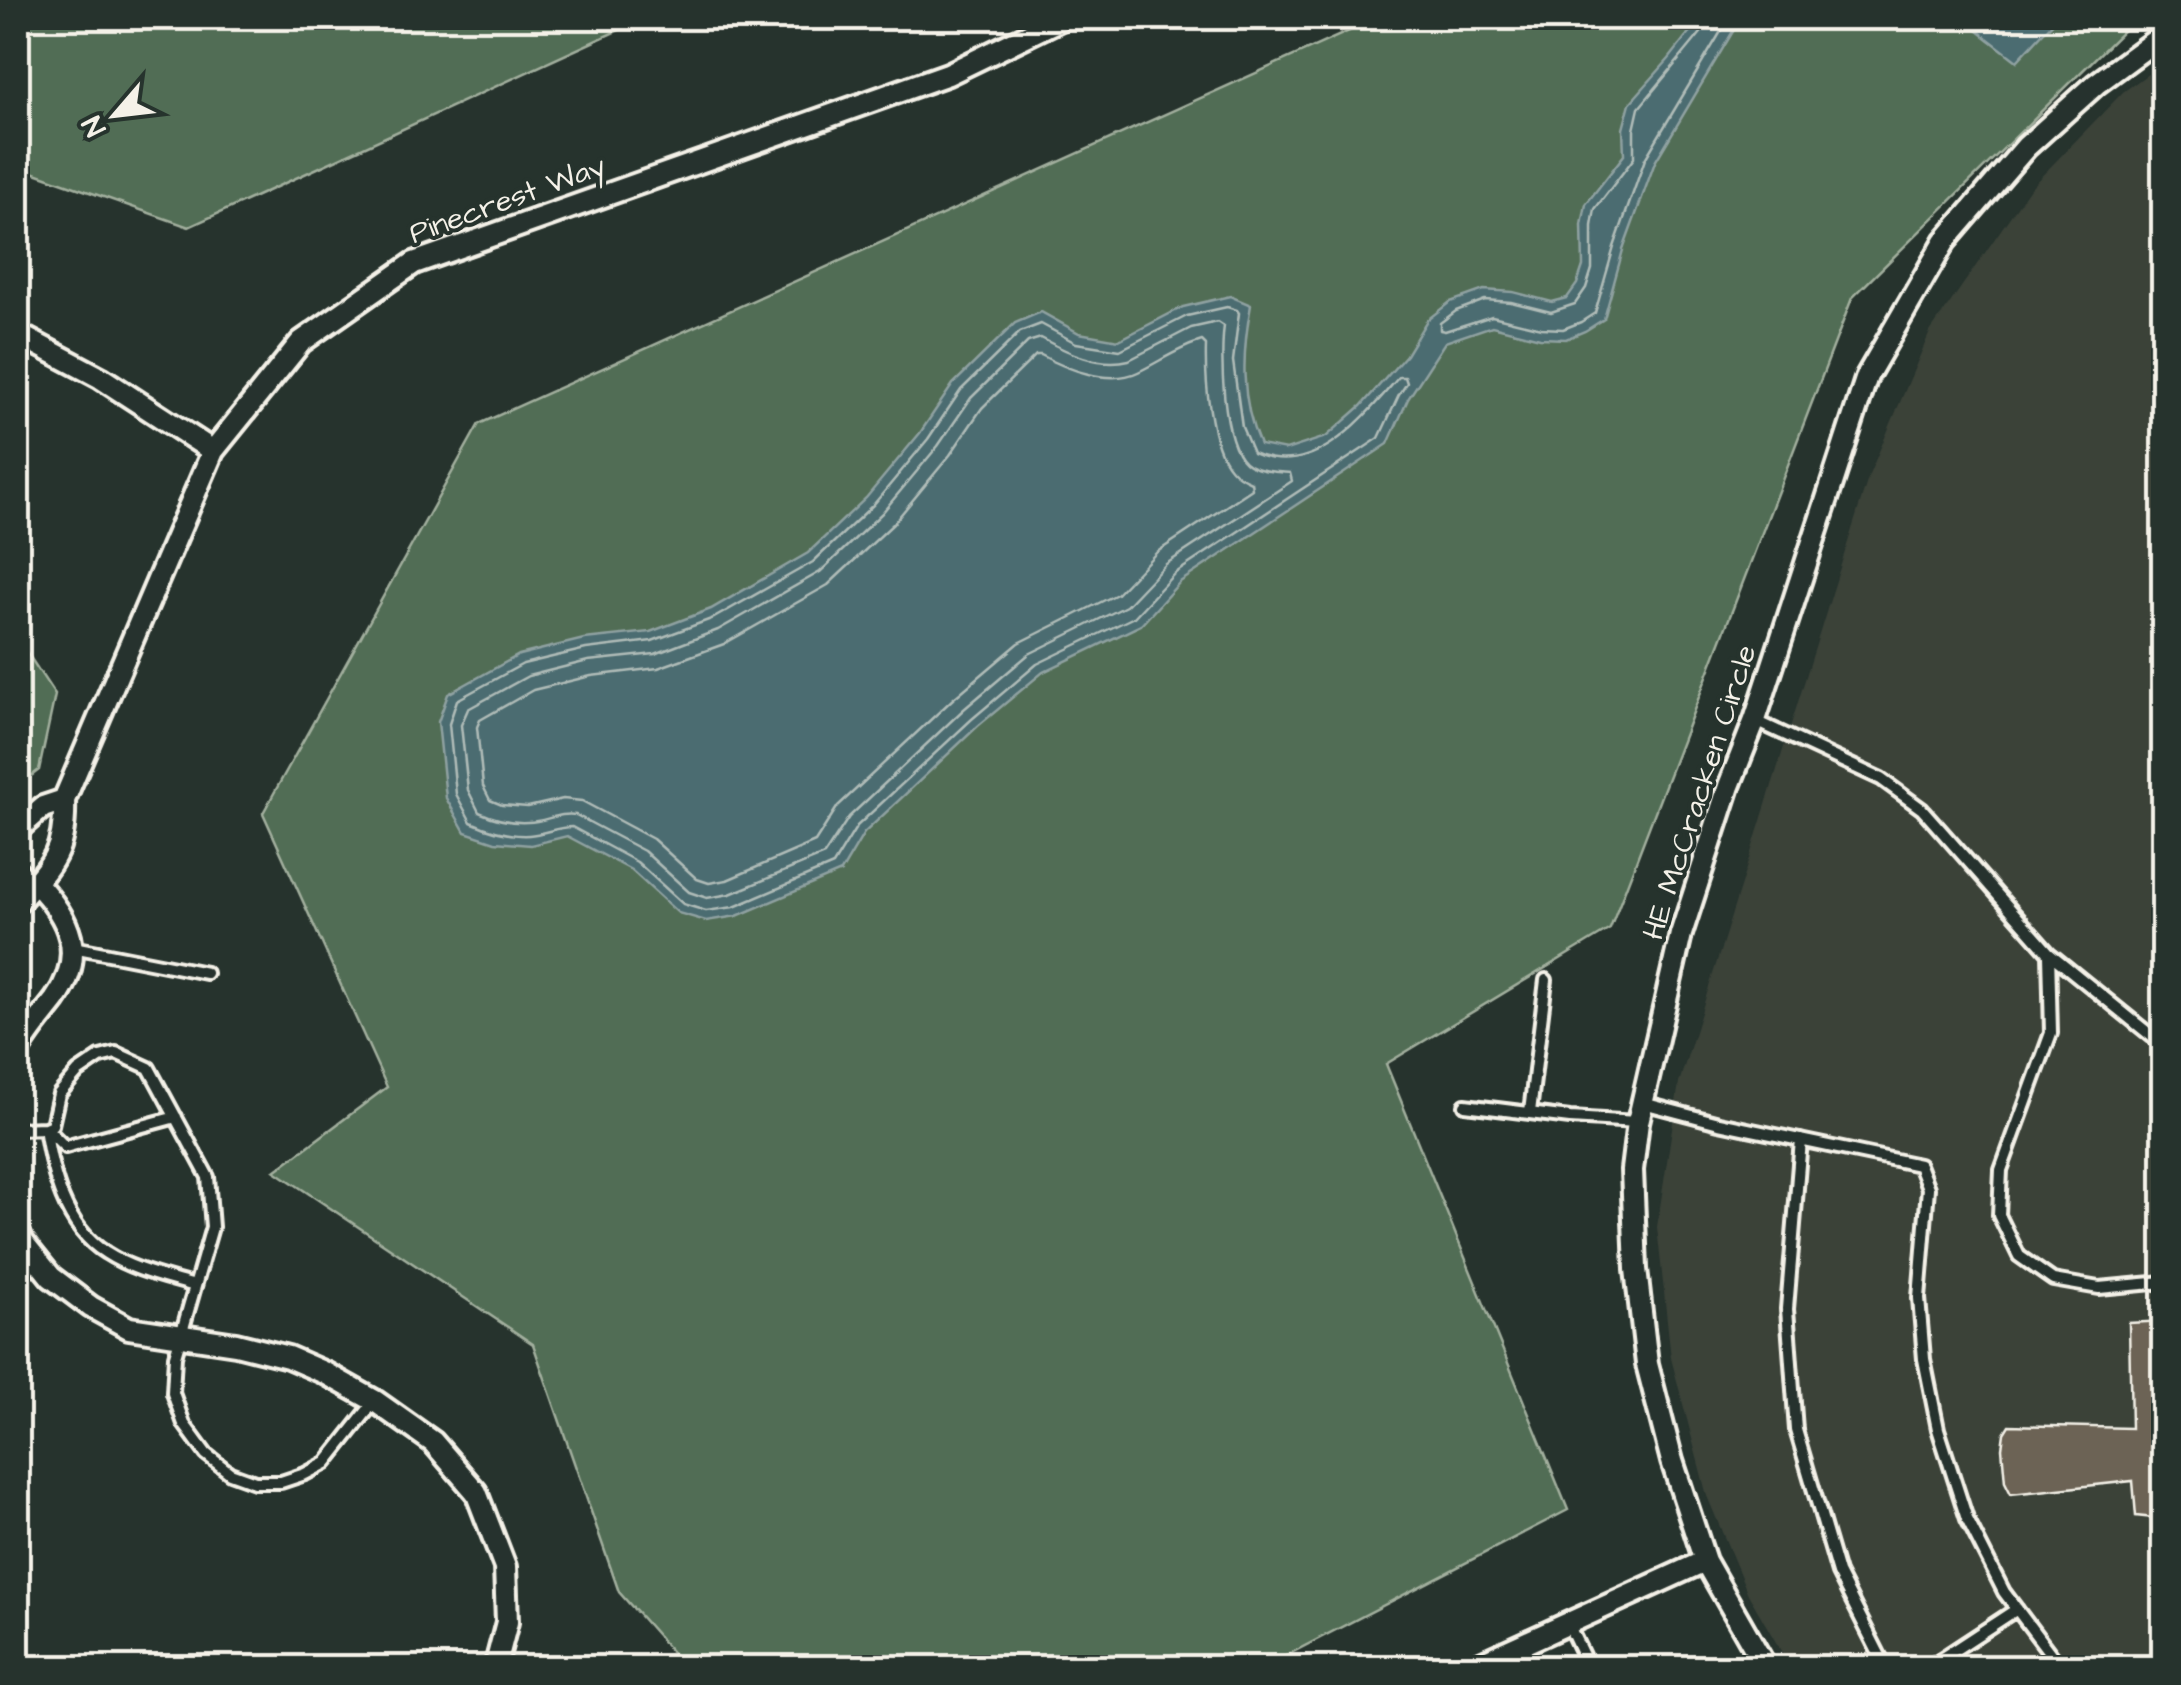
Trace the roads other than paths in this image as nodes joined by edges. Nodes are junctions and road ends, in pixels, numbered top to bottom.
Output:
1 (1063, 18) edge
2 (2164, 34) edge
3 (18, 334) edge
4 (213, 451) junction
5 (1755, 720) junction
6 (64, 800) junction
7 (18, 828) edge
8 (18, 866) edge
9 (35, 882) junction
10 (18, 902) edge
11 (73, 947) junction
12 (2049, 953) junction
13 (206, 973) dead end
14 (1546, 980) dead end
15 (2164, 1046) edge
16 (18, 1050) edge
17 (1466, 1104) dead end
18 (1530, 1112) junction
19 (1640, 1113) junction
20 (176, 1117) junction
21 (45, 1128) junction
22 (18, 1129) edge
23 (1801, 1140) junction
24 (18, 1230) edge
25 (2164, 1282) edge
26 (195, 1286) junction
27 (181, 1336) junction
28 (375, 1401) junction
29 (1705, 1561) junction
30 (2017, 1608) junction
31 (1568, 1623) junction
32 (495, 1668) edge
33 (1470, 1668) edge
34 (1589, 1668) edge
35 (1766, 1668) edge
36 (1886, 1668) edge
37 (1927, 1668) edge
38 (2061, 1668) edge

1 - 4 street, Pinecrest Way
2 - 5 street, HE McCracken Circle
3 - 4 street
4 - 6 street, Pinecrest Way
5 - 12 lane
5 - 19 street, HE McCracken Circle
6 - 7 street
6 - 9 street, Pinecrest Way
8 - 9 lane
9 - 10 street, Pinecrest Way
9 - 11 street
11 - 13 lane
11 - 16 street
12 - 15 lane
12 - 25 lane
14 - 18 lane
17 - 18 lane
18 - 19 lane
19 - 23 lane
19 - 29 street, HE McCracken Circle
20 - 21 lane
20 - 21 lane
20 - 26 lane
21 - 22 lane
21 - 26 lane
23 - 30 lane
23 - 36 lane
24 - 27 street
26 - 27 lane
27 - 28 street
27 - 28 lane
28 - 32 street
29 - 31 street
29 - 35 street, HE McCracken Circle
30 - 37 lane
30 - 38 lane
31 - 33 street
31 - 34 lane

